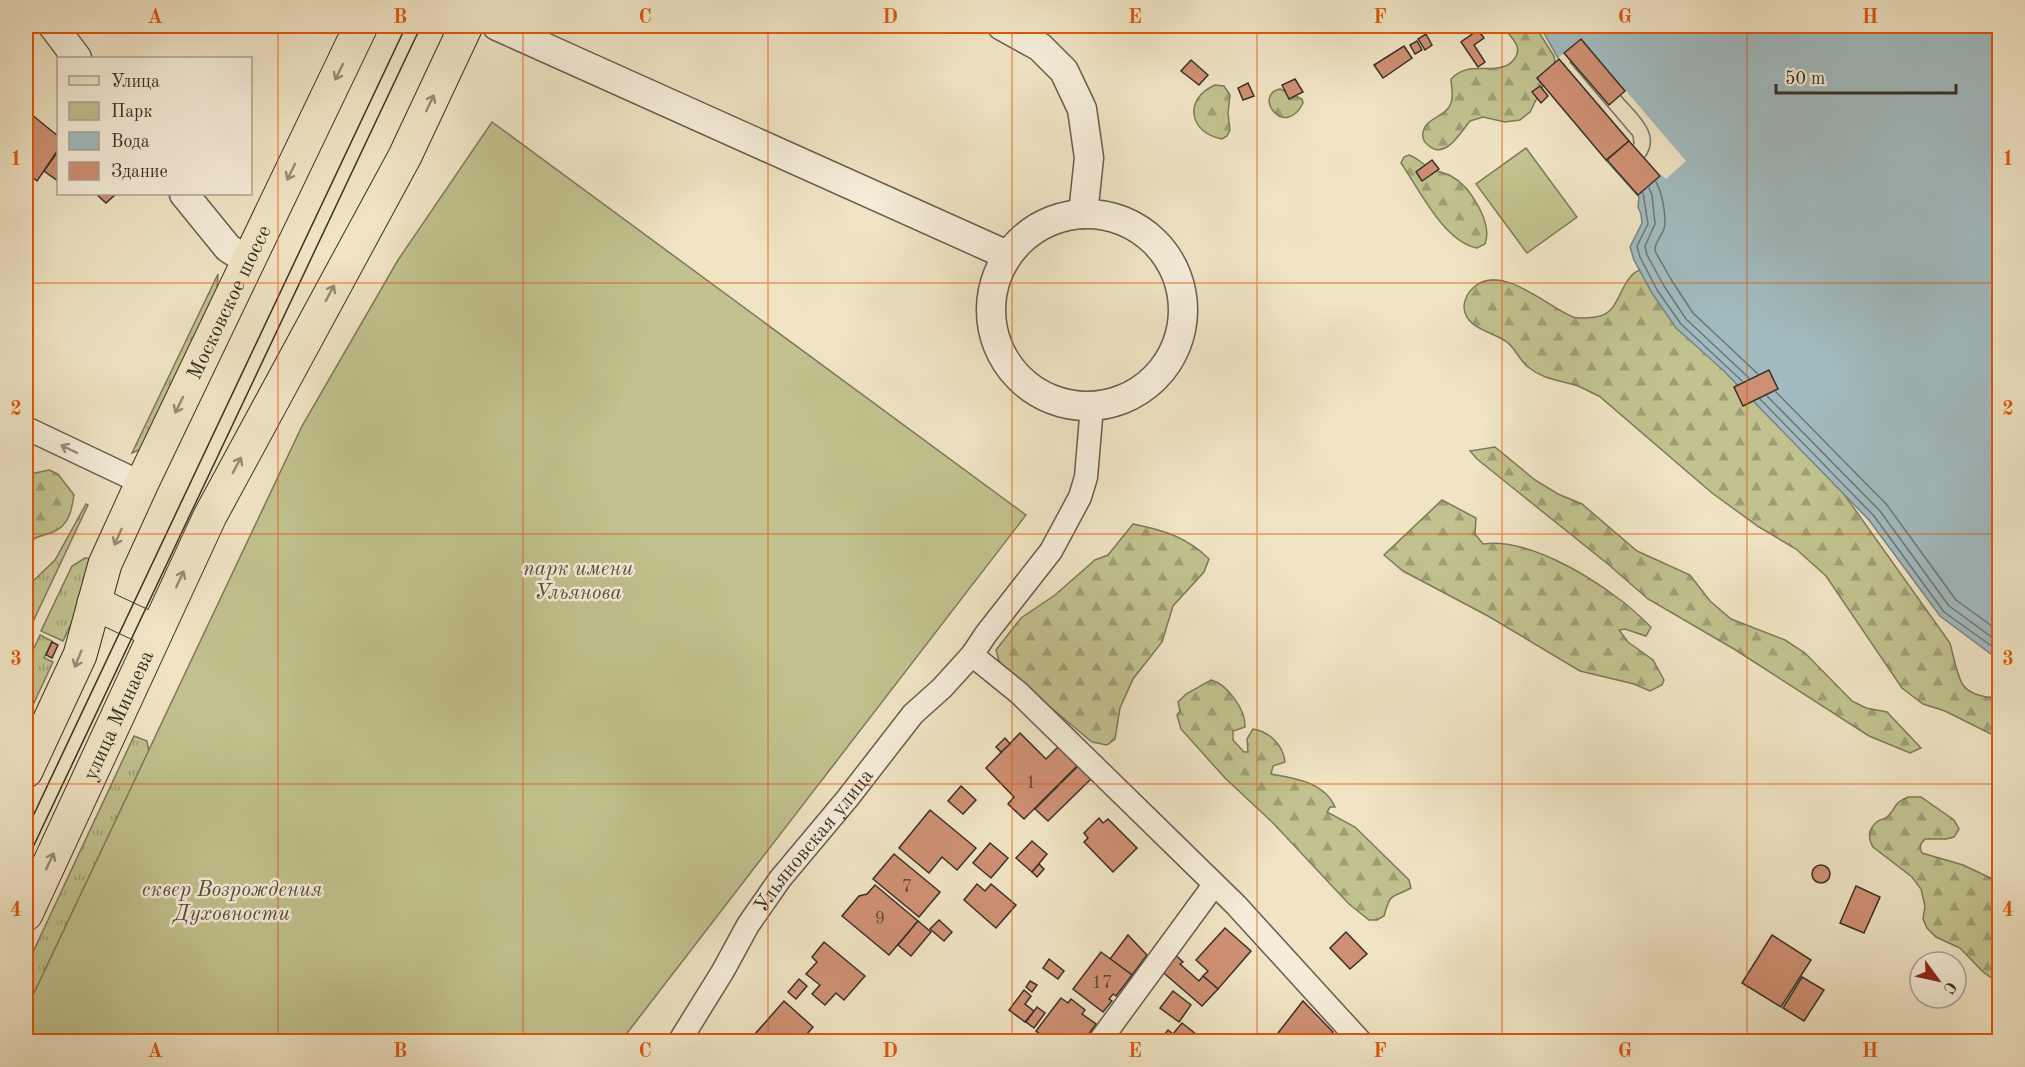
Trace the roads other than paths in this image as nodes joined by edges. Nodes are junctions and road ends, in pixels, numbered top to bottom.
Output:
1 (53, 26) edge
2 (361, 26) edge
3 (466, 26) edge
4 (496, 26) edge
5 (1002, 26) edge
6 (76, 57) edge
7 (185, 195) edge
8 (1083, 214) junction
9 (1007, 255) junction
10 (248, 261) junction
11 (1092, 406) junction
12 (26, 428) edge
13 (142, 483) junction
14 (94, 603) junction
15 (156, 633) junction
16 (972, 656) junction
17 (26, 771) edge
18 (1214, 885) junction
19 (26, 914) edge
20 (679, 1041) edge
21 (1099, 1041) edge
22 (1361, 1041) edge

1 - 6 street
2 -> 10 main road, Московское шоссе
15 -> 3 main road, улица Минаева
4 - 9 street
5 - 8 street
7 - 10 street
8 - 9 street
8 - 11 street
9 - 11 street
10 -> 13 main road, Московское шоссе
11 - 16 street, Ульяновская улица
13 -> 12 street
13 -> 14 main road
14 - 15 main road
14 -> 17 main road
19 -> 15 main road, улица Минаева
16 - 18 street
16 - 20 street, Ульяновская улица
18 - 21 street
18 - 22 street

